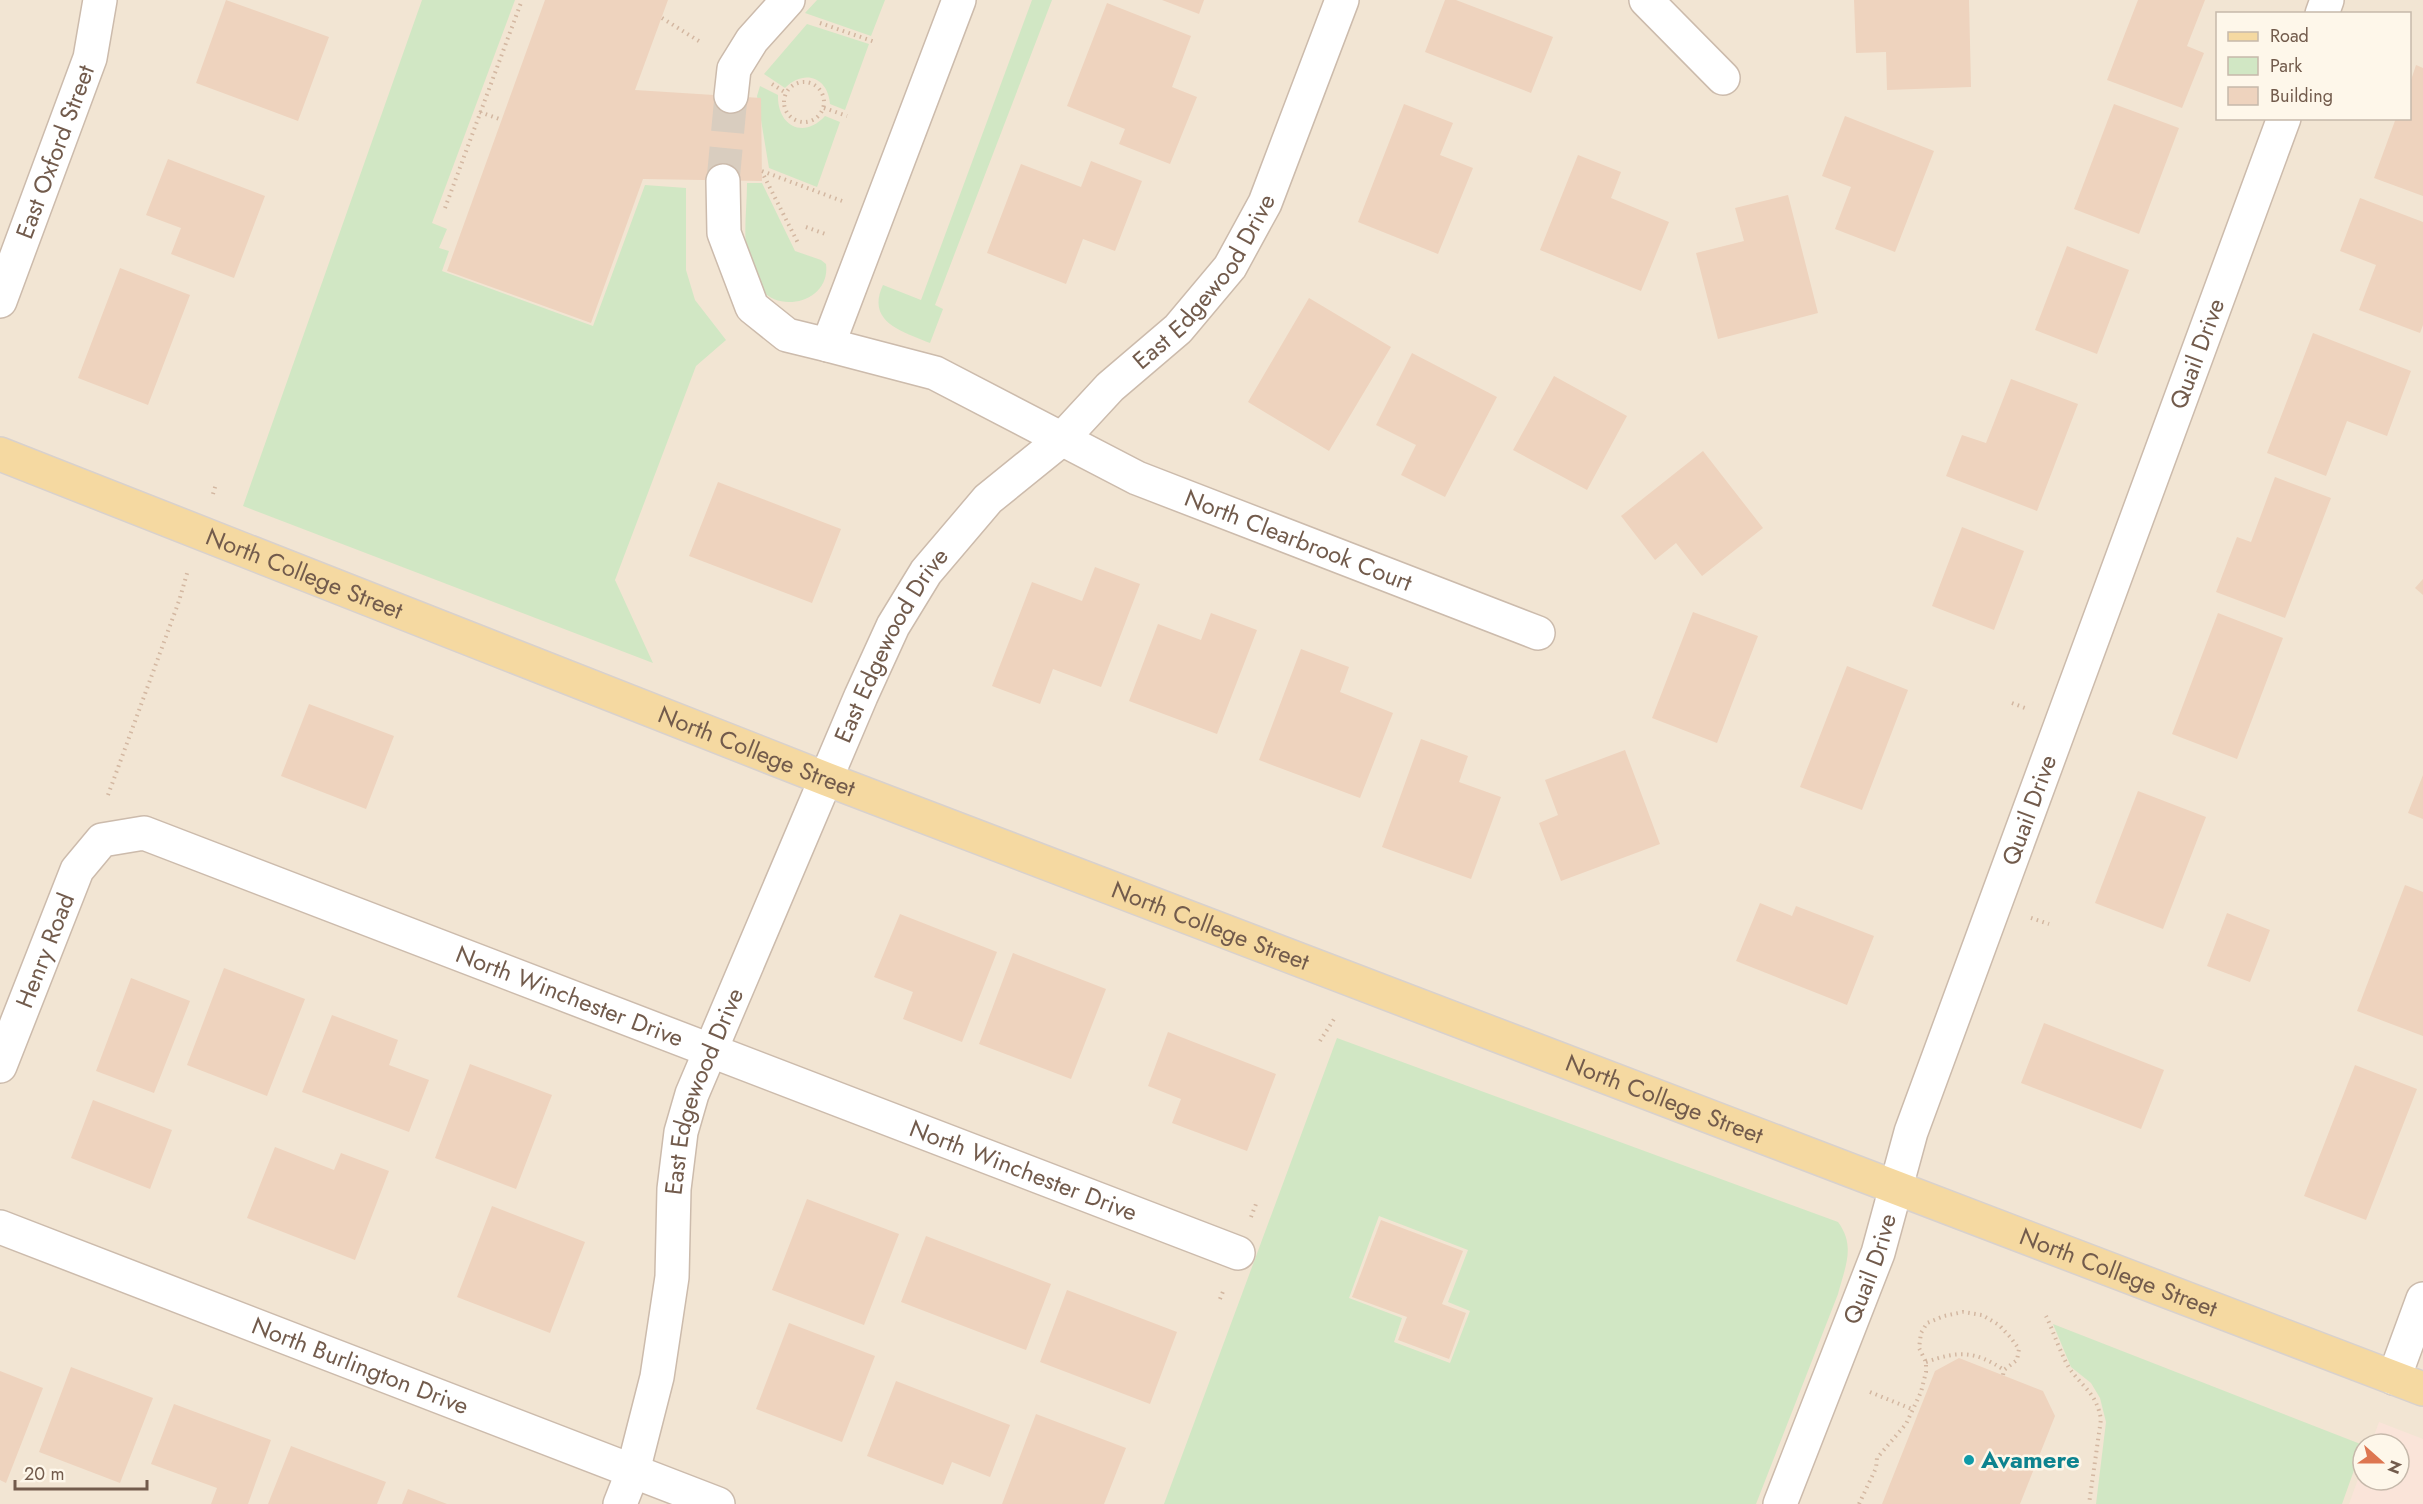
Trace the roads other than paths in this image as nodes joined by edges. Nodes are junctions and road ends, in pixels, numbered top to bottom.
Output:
1 (99, 0) edge
2 (788, 0) edge
3 (959, 0) edge
4 (1342, 0) edge
5 (1646, 0) edge
6 (1723, 78) dead end
7 (731, 96) tunnel mouth
8 (2283, 120) edge
9 (723, 181) tunnel mouth
10 (0, 301) edge
11 (828, 345) junction
12 (1062, 440) junction
13 (0, 454) edge
14 (1538, 633) dead end
15 (826, 779) junction
16 (102, 840) joint
17 (711, 1051) junction
18 (0, 1066) edge
19 (1895, 1188) junction
20 (0, 1227) edge
21 (1238, 1253) dead end
22 (2423, 1299) edge
23 (2408, 1383) edge
24 (633, 1471) junction
25 (620, 1504) edge
26 (718, 1504) edge
27 (1780, 1504) edge

1 - 10 street, East Oxford Street
2 - 7 street
3 - 11 street
4 - 12 street, East Edgewood Drive
5 - 6 street
8 - 19 street, Quail Drive
9 - 11 street, North Clearbrook Court
11 - 12 street, North Clearbrook Court
12 - 14 street, North Clearbrook Court
12 - 15 street, East Edgewood Drive
13 - 15 main road, North College Street
15 - 17 street, East Edgewood Drive
15 - 19 main road, North College Street
16 - 17 street, North Winchester Drive
16 - 18 street, Henry Road
17 - 21 street, North Winchester Drive
17 - 24 street, East Edgewood Drive
19 - 23 main road, North College Street
19 - 27 street, Quail Drive
20 - 24 street, North Burlington Drive
22 - 23 street
24 - 25 street, East Edgewood Drive
24 - 26 street, North Burlington Drive

